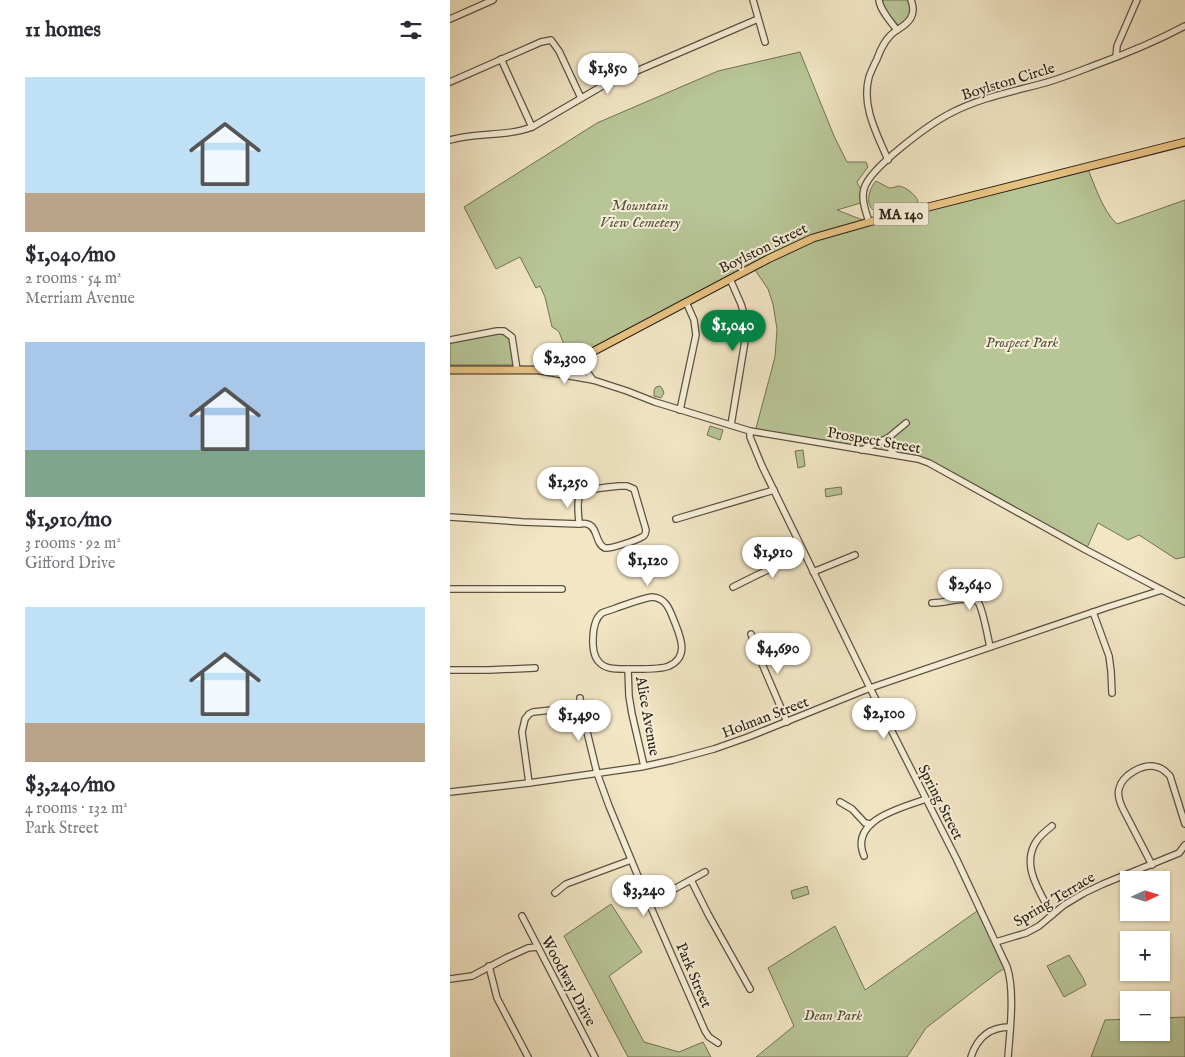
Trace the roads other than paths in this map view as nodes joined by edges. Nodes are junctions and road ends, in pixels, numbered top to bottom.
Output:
1 (493, 0) edge
2 (753, 0) edge
3 (879, 0) edge
4 (910, 0) edge
5 (1137, 0) edge
6 (450, 18) edge
7 (758, 19) junction
8 (1185, 26) edge
9 (896, 30) junction
10 (765, 42) dead end
11 (1116, 57) junction
12 (501, 59) junction
13 (450, 82) edge
14 (580, 98) junction
15 (532, 127) junction
16 (450, 140) edge
17 (1185, 142) edge
18 (888, 160) junction
19 (868, 222) junction
20 (730, 279) junction
21 (686, 302) junction
22 (450, 340) edge
23 (582, 357) junction
24 (450, 370) edge
25 (517, 370) junction
26 (538, 370) junction
27 (584, 378) junction
28 (593, 380) junction
29 (680, 410) junction
30 (906, 423) dead end
31 (731, 425) junction
32 (750, 431) junction
33 (888, 438) junction
34 (862, 450) junction
35 (894, 454) junction
36 (774, 490) junction
37 (450, 517) edge
38 (676, 519) dead end
39 (579, 524) junction
40 (804, 553) junction
41 (855, 555) dead end
42 (813, 572) junction
43 (1150, 584) junction
44 (733, 587) dead end
45 (450, 589) edge
46 (562, 589) dead end
47 (1162, 590) junction
48 (1148, 595) junction
49 (1185, 602) edge
50 (932, 603) dead end
51 (1093, 612) junction
52 (751, 634) dead end
53 (990, 648) junction
54 (535, 668) dead end
55 (628, 669) junction
56 (450, 670) edge
57 (870, 688) junction
58 (1112, 693) dead end
59 (580, 698) dead end
60 (580, 707) junction
61 (787, 722) junction
62 (644, 766) junction
63 (597, 773) junction
64 (529, 783) junction
65 (450, 792) edge
66 (926, 799) junction
67 (840, 802) dead end
68 (871, 824) junction
69 (1185, 824) edge
70 (1052, 826) dead end
71 (1185, 846) edge
72 (864, 856) dead end
73 (631, 860) junction
74 (1152, 865) junction
75 (705, 872) dead end
76 (691, 880) junction
77 (555, 893) dead end
78 (649, 903) junction
79 (1052, 915) junction
80 (522, 916) dead end
81 (996, 942) junction
82 (537, 947) junction
83 (489, 966) junction
84 (450, 979) edge
85 (750, 990) dead end
86 (1010, 1027) junction
87 (718, 1043) dead end
88 (528, 1057) edge
89 (596, 1057) edge
90 (971, 1057) edge
91 (1008, 1057) edge

1 - 6 street
2 - 7 street
3 - 9 street
4 - 9 street
5 - 11 street
7 - 10 street
7 - 14 street
8 - 11 street, Boylston Circle
9 - 18 street
11 - 18 street, Boylston Circle
12 - 13 street
12 - 14 street
12 - 15 street
14 - 15 street
15 - 16 street
17 - 19 main road, Boylston Street / MA 140
18 - 19 street, Boylston Circle
19 - 20 main road, Boylston Street / MA 140
20 - 21 main road, Boylston Street / MA 140
20 - 31 street
21 - 23 main road, Boylston Street / MA 140
21 - 29 street
22 - 25 street
23 - 26 main road, Boylston Street / MA 140
23 - 27 street
23 - 28 street
24 - 25 main road, Boylston Street / MA 140
25 - 26 main road, Boylston Street / MA 140
26 - 27 street, Prospect Street
27 - 28 street, Prospect Street
28 - 29 street, Prospect Street
29 - 31 street, Prospect Street
30 - 33 street
31 - 32 street, Prospect Street
32 - 34 street, Prospect Street
32 - 36 street, Spring Street
33 - 34 street
33 - 35 street
34 - 35 street, Prospect Street
35 - 43 street, Prospect Street
36 - 38 street
36 - 40 street, Spring Street
37 - 39 street
39 - 39 street
40 - 42 street, Spring Street
40 - 44 street
41 - 42 street
42 - 57 street, Spring Street
43 - 47 street, Prospect Street
43 - 48 street
45 - 46 street
47 - 48 street, Holman Street
47 - 49 street, Prospect Street
48 - 51 street, Holman Street
50 - 53 street
51 - 53 street, Holman Street
51 - 58 street
52 - 61 street
53 - 57 street, Holman Street
54 - 56 street
55 - 55 street
55 - 62 street, Alice Avenue
57 - 61 street, Holman Street
57 - 66 street, Spring Street
59 - 60 street, Park Street
60 - 63 street, Park Street
60 - 64 street
61 - 62 street, Holman Street
62 - 63 street, Holman Street
63 - 64 street, Holman Street
63 - 73 street, Park Street
64 - 65 street, Holman Street
66 - 68 street
66 - 81 street, Spring Street
67 - 68 street
68 - 72 street
69 - 74 street
70 - 79 street
71 - 74 street, Spring Terrace
73 - 77 street
73 - 78 street, Park Street
74 - 79 street, Spring Terrace
75 - 76 street
76 - 78 street
76 - 85 street
78 - 87 street, Park Street
79 - 81 street, Spring Terrace
80 - 82 street, Woodway Drive
81 - 86 street, Spring Street
82 - 83 street
82 - 89 street, Woodway Drive
83 - 84 street
83 - 88 street
86 - 90 street
86 - 91 street, Spring Street

